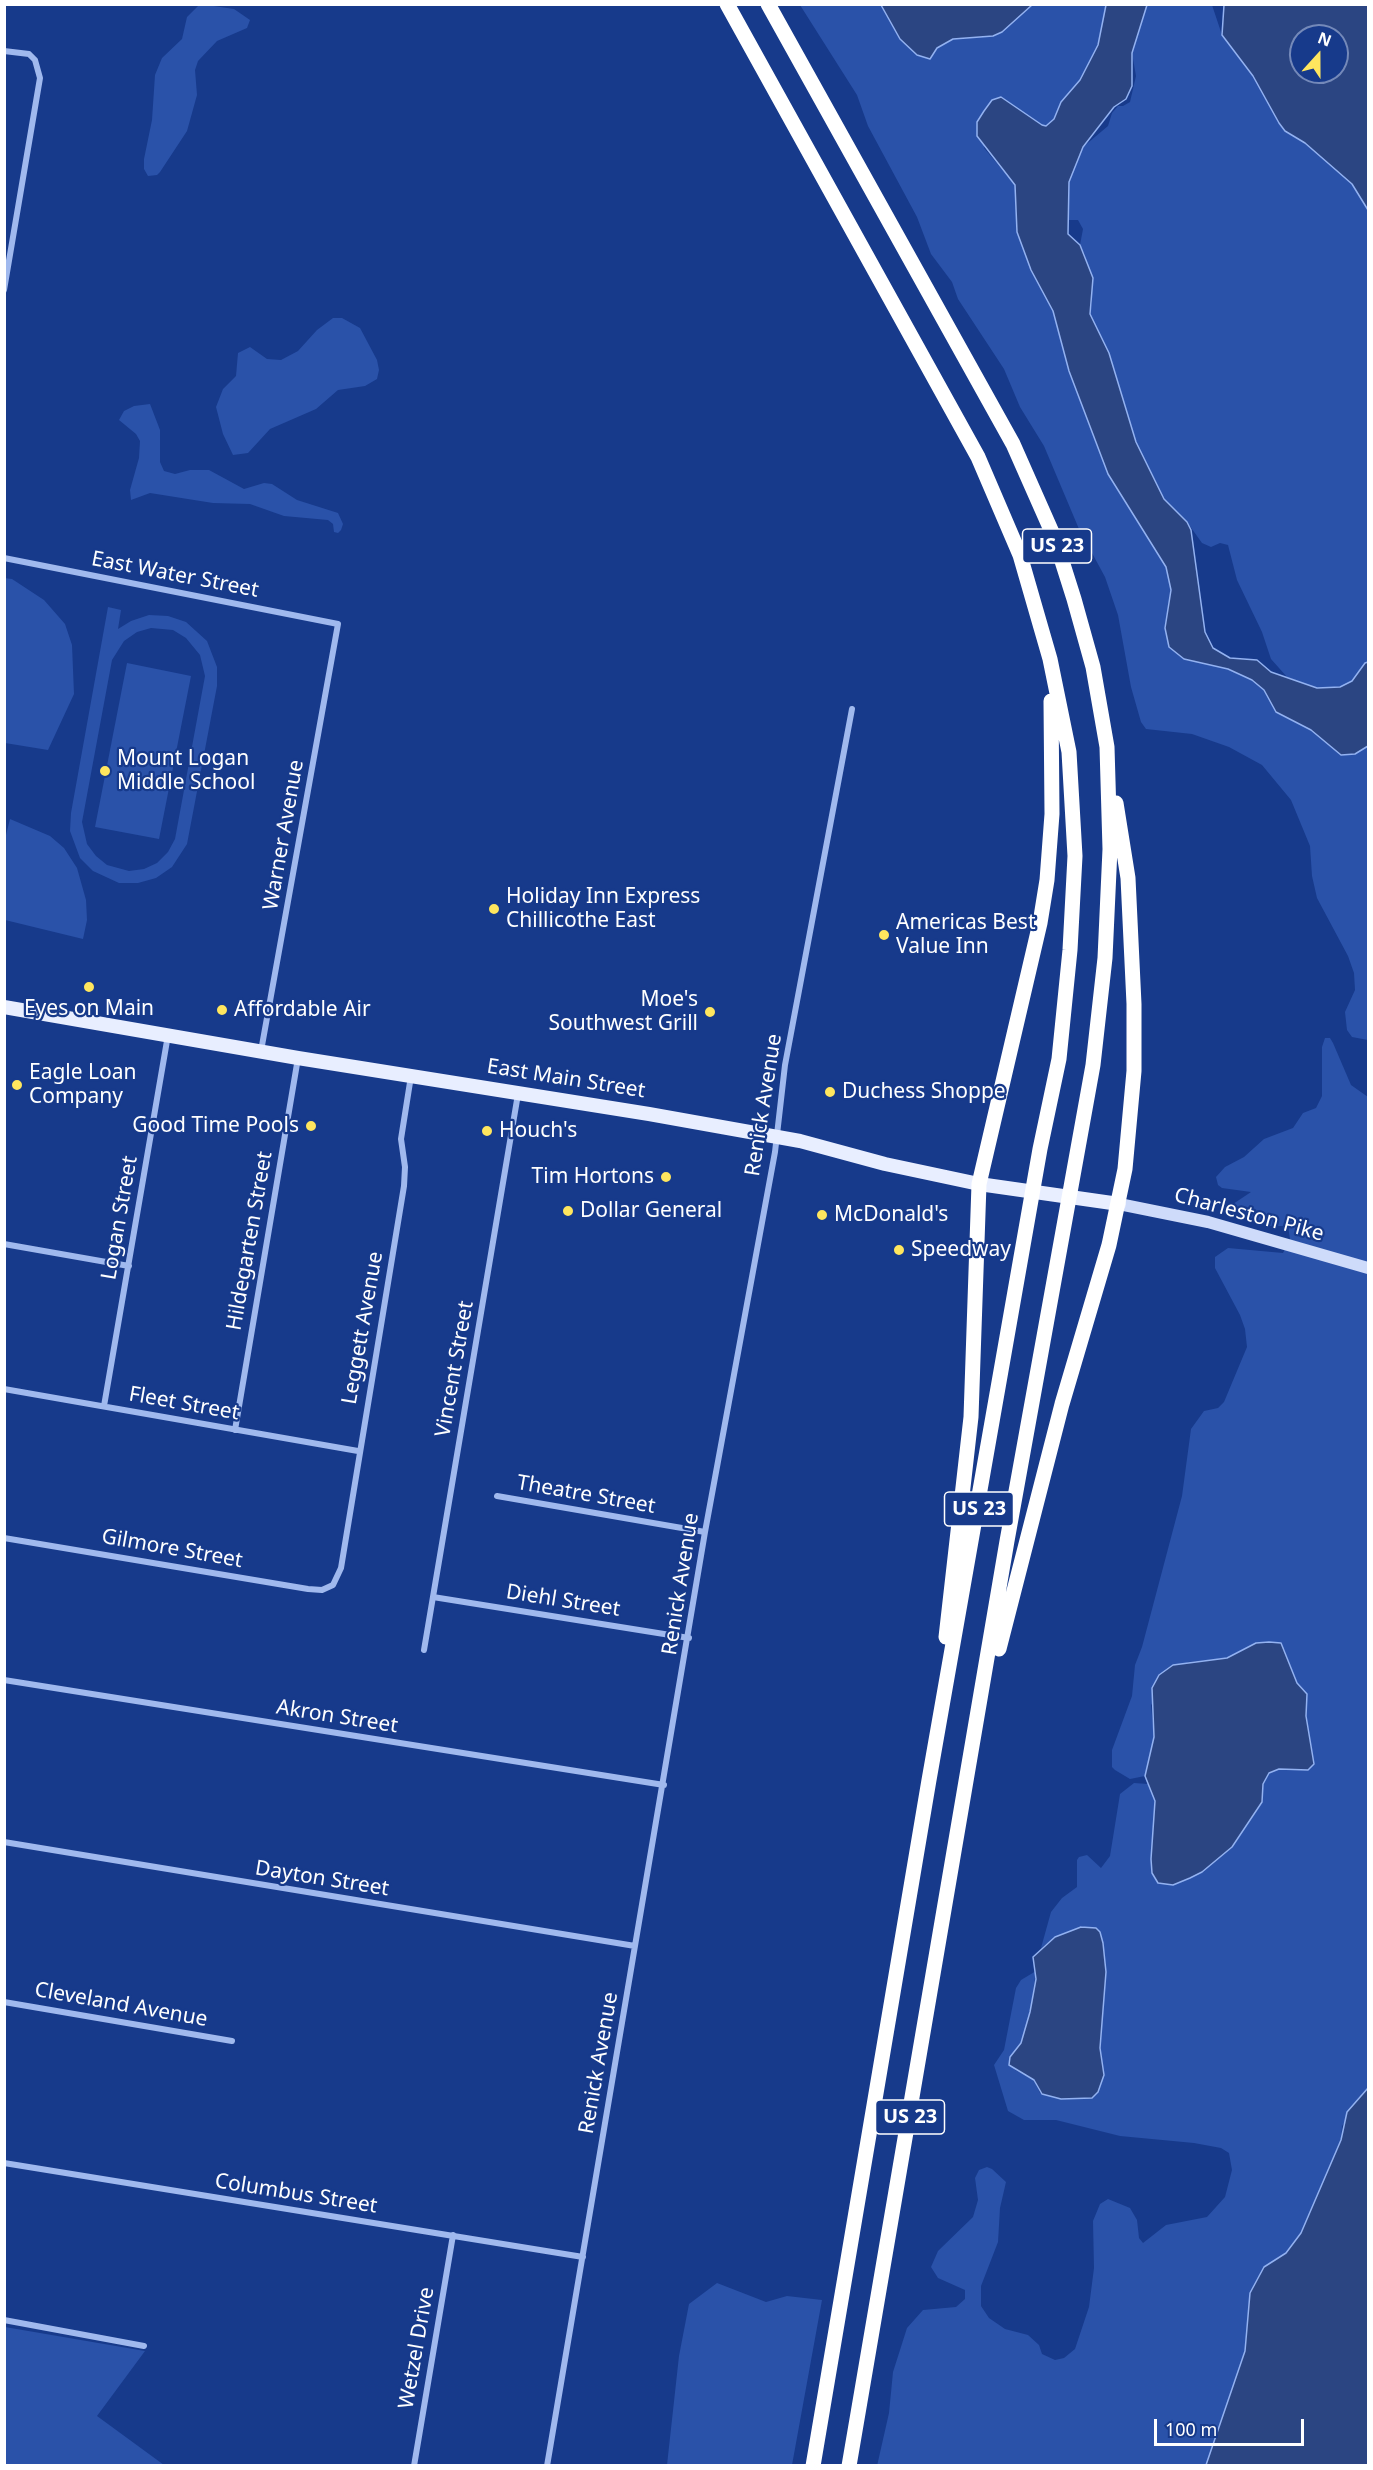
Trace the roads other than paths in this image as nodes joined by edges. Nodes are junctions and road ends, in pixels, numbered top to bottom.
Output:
1 (727, 4) edge
2 (768, 4) edge
3 (4, 51) edge
4 (5, 287) edge
5 (4, 558) edge
6 (338, 624) joint
7 (1050, 659) junction
8 (852, 708) dead end
9 (1107, 747) junction
10 (4, 1007) edge
11 (168, 1035) junction
12 (261, 1052) junction
13 (298, 1058) junction
14 (411, 1076) junction
15 (518, 1094) junction
16 (777, 1136) junction
17 (979, 1184) junction
18 (1119, 1204) junction
19 (4, 1245) edge
20 (129, 1266) junction
21 (1368, 1268) edge
22 (4, 1389) edge
23 (104, 1406) junction
24 (235, 1430) junction
25 (358, 1451) junction
26 (497, 1496) dead end
27 (705, 1532) junction
28 (4, 1538) edge
29 (333, 1585) joint
30 (433, 1597) junction
31 (688, 1638) junction
32 (424, 1650) dead end
33 (4, 1680) edge
34 (970, 1768) junction
35 (929, 1780) junction
36 (664, 1785) junction
37 (4, 1842) edge
38 (635, 1946) junction
39 (4, 2002) edge
40 (232, 2042) dead end
41 (4, 2163) edge
42 (453, 2235) junction
43 (583, 2257) junction
44 (4, 2320) edge
45 (144, 2346) dead end
46 (414, 2466) edge
47 (548, 2466) edge
48 (813, 2466) edge
49 (849, 2466) edge

1 - 7 highway, US 23
2 - 9 highway, US 23
3 - 4 street
5 - 6 street, East Water Street
6 - 12 street, Warner Avenue
7 - 17 highway
7 - 35 highway, US 23
8 - 16 street, Renick Avenue
9 - 18 highway
9 - 34 highway, US 23
10 - 11 main road, East Main Street
11 - 12 main road, East Main Street
11 - 20 street, Logan Street
12 - 13 main road, East Main Street
13 - 14 main road, East Main Street
13 - 24 street, Hildegarten Street
14 - 15 main road, East Main Street
14 - 25 street, Leggett Avenue
15 - 16 main road, East Main Street
15 - 30 street, Vincent Street
16 - 17 main road, East Main Street
16 - 27 street, Renick Avenue
17 - 18 main road, East Main Street
17 - 35 highway
18 - 21 street, Charleston Pike
18 - 34 highway
19 - 20 street
20 - 23 street, Logan Street
22 - 23 street, Fleet Street
23 - 24 street, Fleet Street
24 - 25 street, Fleet Street
25 - 29 street, Leggett Avenue
26 - 27 street, Theatre Street
27 - 31 street, Renick Avenue
28 - 29 street, Gilmore Street
30 - 31 street, Diehl Street
30 - 32 street, Vincent Street
31 - 36 street, Renick Avenue
33 - 36 street, Akron Street
34 - 49 highway, US 23
35 - 48 highway, US 23
36 - 38 street, Renick Avenue
37 - 38 street, Dayton Street
38 - 43 street, Renick Avenue
39 - 40 street, Cleveland Avenue
41 - 42 street, Columbus Street
42 - 43 street, Columbus Street
42 - 46 street, Wetzel Drive
43 - 47 street, Renick Avenue
44 - 45 street

